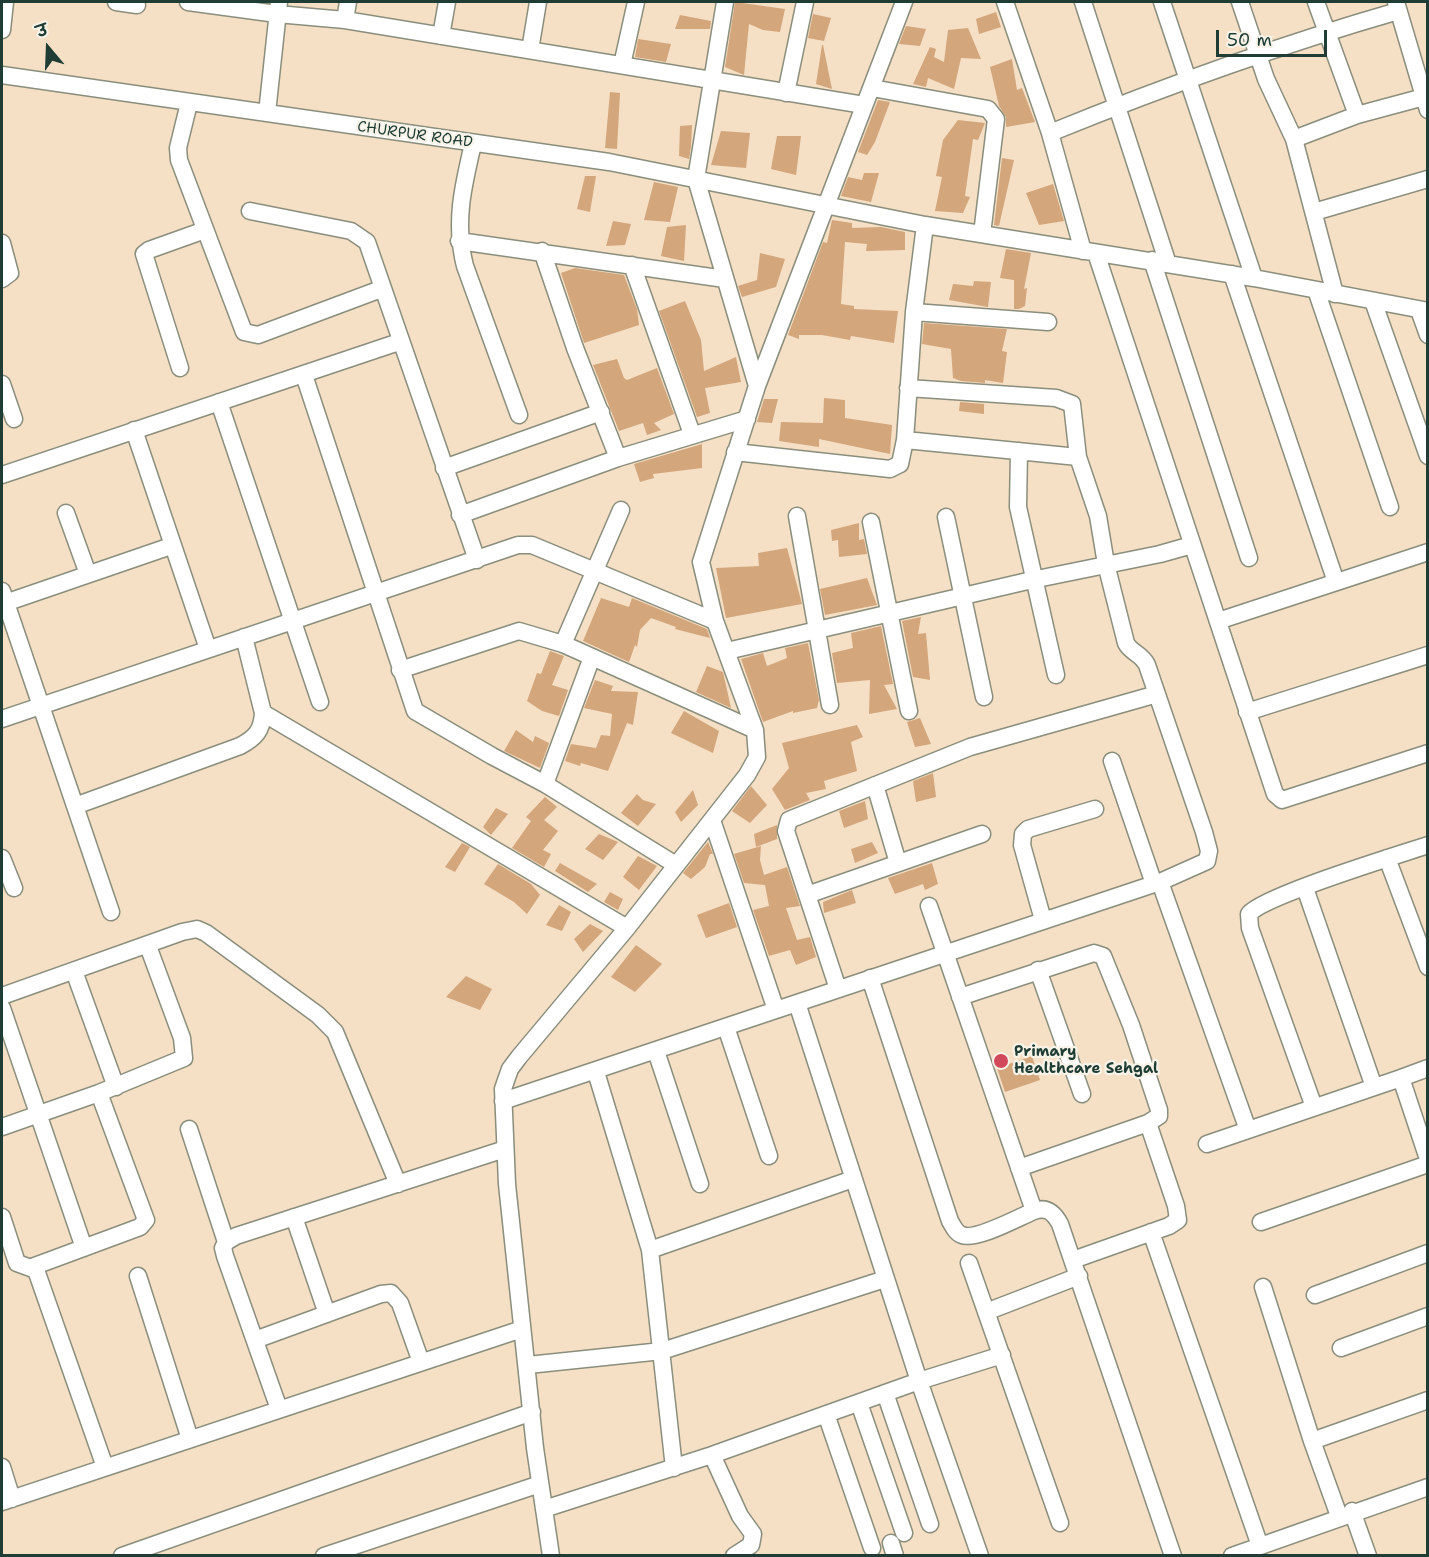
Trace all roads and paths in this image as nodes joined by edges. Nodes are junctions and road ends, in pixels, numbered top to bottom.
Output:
1 (5, 2) edge
2 (116, 2) edge
3 (188, 2) edge
4 (348, 2) edge
5 (447, 2) edge
6 (538, 2) edge
7 (636, 2) edge
8 (725, 2) edge
9 (805, 2) edge
10 (904, 2) edge
11 (1005, 2) edge
12 (1083, 2) edge
13 (1162, 2) edge
14 (1240, 2) edge
15 (1316, 2) edge
16 (137, 5) dead end
17 (1397, 6) edge
18 (278, 8) edge
19 (345, 20) junction
20 (2, 30) edge
21 (1325, 32) junction
22 (441, 36) junction
23 (530, 50) junction
24 (1258, 56) junction
25 (622, 65) junction
26 (2, 75) edge
27 (711, 80) junction
28 (1188, 82) junction
29 (872, 88) junction
30 (786, 93) junction
31 (189, 103) junction
32 (1426, 104) edge
33 (864, 105) junction
34 (1118, 105) junction
35 (267, 113) junction
36 (1357, 115) junction
37 (1050, 133) junction
38 (1294, 139) junction
39 (473, 144) junction
40 (696, 179) junction
41 (1428, 179) edge
42 (826, 206) junction
43 (250, 211) dead end
44 (1314, 212) junction
45 (925, 225) junction
46 (205, 230) junction
47 (982, 234) junction
48 (459, 241) junction
49 (2, 243) edge
50 (542, 251) junction
51 (1090, 252) junction
52 (1160, 262) junction
53 (632, 265) junction
54 (1232, 274) junction
55 (1254, 278) junction
56 (2, 279) edge
57 (725, 279) junction
58 (381, 289) junction
59 (1316, 290) junction
60 (1335, 294) junction
61 (1373, 301) junction
62 (1423, 310) edge
63 (914, 312) junction
64 (1048, 322) dead end
65 (1428, 335) edge
66 (399, 342) junction
67 (180, 368) dead end
68 (304, 375) junction
69 (2, 384) edge
70 (757, 386) junction
71 (908, 388) junction
72 (219, 402) junction
73 (601, 412) junction
74 (519, 415) dead end
75 (14, 419) dead end
76 (747, 419) junction
77 (134, 430) junction
78 (692, 434) junction
79 (905, 440) junction
80 (1019, 451) junction
81 (735, 452) junction
82 (1428, 456) edge
83 (1078, 457) junction
84 (618, 458) junction
85 (444, 468) junction
86 (2, 476) edge
87 (1390, 507) dead end
88 (621, 510) dead end
89 (66, 513) dead end
90 (460, 515) junction
91 (797, 516) dead end
92 (946, 517) dead end
93 (871, 522) dead end
94 (1192, 544) junction
95 (171, 546) junction
96 (1428, 552) edge
97 (1249, 558) dead end
98 (477, 560) junction
99 (1106, 564) junction
100 (595, 571) junction
101 (88, 574) junction
102 (1032, 580) junction
103 (1336, 582) junction
104 (376, 592) junction
105 (3, 597) edge
106 (961, 597) junction
107 (888, 613) junction
108 (292, 621) junction
109 (715, 621) junction
110 (1218, 621) junction
111 (817, 629) junction
112 (244, 637) junction
113 (563, 644) junction
114 (208, 648) junction
115 (727, 651) junction
116 (1428, 655) edge
117 (592, 657) junction
118 (400, 670) junction
119 (1056, 675) dead end
120 (1157, 694) junction
121 (984, 697) dead end
122 (320, 702) dead end
123 (831, 705) dead end
124 (39, 706) junction
125 (909, 711) dead end
126 (1247, 712) junction
127 (263, 713) junction
128 (2, 719) edge
129 (755, 730) junction
130 (1428, 753) edge
131 (1112, 761) dead end
132 (545, 784) junction
133 (875, 785) junction
134 (75, 806) junction
135 (1095, 809) dead end
136 (712, 820) junction
137 (982, 834) dead end
138 (1428, 845) edge
139 (2, 858) edge
140 (1387, 858) junction
141 (898, 863) junction
142 (676, 865) junction
143 (1157, 883) junction
144 (14, 888) dead end
145 (1305, 888) junction
146 (807, 895) junction
147 (929, 906) dead end
148 (111, 912) dead end
149 (1428, 916) edge
150 (1043, 920) junction
151 (1411, 922) junction
152 (627, 928) junction
153 (148, 946) junction
154 (945, 953) junction
155 (1428, 967) edge
156 (1038, 970) junction
157 (74, 971) junction
158 (870, 978) junction
159 (838, 989) junction
160 (2, 996) edge
161 (960, 997) junction
162 (797, 1003) junction
163 (2, 1008) edge
164 (776, 1010) junction
165 (726, 1027) junction
166 (656, 1051) junction
167 (1428, 1068) edge
168 (596, 1072) junction
169 (1401, 1078) junction
170 (116, 1087) junction
171 (1374, 1087) junction
172 (99, 1093) junction
173 (1082, 1094) dead end
174 (503, 1101) junction
175 (1314, 1107) junction
176 (39, 1113) junction
177 (1148, 1123) junction
178 (2, 1126) edge
179 (189, 1129) dead end
180 (1248, 1130) junction
181 (1207, 1144) dead end
182 (505, 1149) junction
183 (769, 1156) dead end
184 (1428, 1159) edge
185 (1428, 1164) edge
186 (1019, 1168) junction
187 (853, 1179) junction
188 (398, 1184) junction
189 (700, 1184) dead end
190 (1034, 1211) junction
191 (2, 1217) edge
192 (294, 1217) junction
193 (1261, 1222) dead end
194 (1151, 1232) junction
195 (226, 1242) junction
196 (84, 1248) junction
197 (650, 1250) junction
198 (1428, 1253) edge
199 (969, 1263) dead end
200 (32, 1267) junction
201 (1076, 1268) junction
202 (138, 1276) dead end
203 (885, 1279) junction
204 (1263, 1287) dead end
205 (1315, 1295) dead end
206 (986, 1312) junction
207 (327, 1314) junction
208 (1428, 1316) edge
209 (522, 1329) junction
210 (255, 1341) junction
211 (1341, 1348) dead end
212 (662, 1352) junction
213 (1002, 1356) junction
214 (421, 1362) junction
215 (528, 1365) junction
216 (919, 1381) junction
217 (885, 1393) junction
218 (1428, 1400) edge
219 (859, 1403) junction
220 (279, 1409) junction
221 (532, 1412) junction
222 (826, 1414) junction
223 (190, 1439) junction
224 (1312, 1441) junction
225 (712, 1455) junction
226 (2, 1467) edge
227 (105, 1467) junction
228 (674, 1468) junction
229 (540, 1484) junction
230 (1428, 1487) edge
231 (7, 1501) edge
232 (544, 1509) junction
233 (1346, 1514) junction
234 (1060, 1523) dead end
235 (930, 1524) dead end
236 (897, 1544) edge
237 (1260, 1546) junction
238 (872, 1548) dead end
239 (122, 1556) edge
240 (324, 1556) edge
241 (551, 1556) edge
242 (734, 1556) edge
243 (980, 1556) edge
244 (1173, 1556) edge
245 (1232, 1556) edge
246 (1368, 1556) edge

1 - 20 street
2 - 16 street
3 - 18 street
4 - 19 street
5 - 22 street
6 - 23 street
7 - 25 street
8 - 27 street
9 - 30 street
10 - 29 street
11 - 37 street
12 - 34 street
13 - 28 street
14 - 24 street
15 - 21 street
17 - 21 street
17 - 32 street
18 - 19 street
18 - 35 street
19 - 22 street
21 - 24 street
21 - 36 street
22 - 23 street
23 - 25 street
24 - 28 street
24 - 38 street
25 - 27 street
26 - 31 street, CHURPUR ROAD
27 - 30 street
27 - 40 street
28 - 34 street
28 - 55 street
29 - 33 street
29 - 47 street
30 - 33 street
31 - 35 street, CHURPUR ROAD
31 - 46 street
32 - 36 street
33 - 42 street
34 - 37 street
34 - 52 street
35 - 39 street, CHURPUR ROAD
36 - 38 street
37 - 51 street
38 - 44 street
39 - 40 street, CHURPUR ROAD
39 - 48 street
40 - 42 street, CHURPUR ROAD
40 - 57 street
41 - 44 street
42 - 45 street, CHURPUR ROAD
42 - 70 street
43 - 58 street
44 - 60 street
45 - 47 street, CHURPUR ROAD
45 - 63 street
46 - 58 street
46 - 67 street
47 - 51 street, CHURPUR ROAD
48 - 50 street
48 - 74 street
49 - 56 street
50 - 53 street
50 - 73 street
51 - 52 street, CHURPUR ROAD
51 - 94 street
52 - 54 street, CHURPUR ROAD
52 - 97 street
53 - 57 street
53 - 78 street
54 - 55 street, CHURPUR ROAD
54 - 103 street
55 - 59 street, CHURPUR ROAD
57 - 70 street
58 - 66 street
59 - 60 street, CHURPUR ROAD
59 - 87 street
60 - 61 street, CHURPUR ROAD
61 - 62 street, CHURPUR ROAD
61 - 82 street
62 - 65 street
63 - 64 street
63 - 71 street
66 - 68 street
66 - 85 street
68 - 72 street
68 - 104 street
69 - 75 street
70 - 76 street
71 - 79 street
71 - 83 street
72 - 77 street
72 - 108 street
73 - 84 street
73 - 85 street
76 - 78 street
76 - 81 street
77 - 86 street
77 - 95 street
78 - 84 street
79 - 80 street
79 - 81 street
80 - 83 street
80 - 102 street
81 - 109 street
83 - 99 street
84 - 90 street
85 - 90 street
88 - 100 street
89 - 101 street
90 - 98 street
91 - 111 street
92 - 106 street
93 - 107 street
94 - 99 street
94 - 110 street
95 - 101 street
95 - 114 street
96 - 103 street
98 - 100 street
98 - 104 street
99 - 102 street
99 - 120 street
100 - 109 street
100 - 113 street
101 - 105 street
102 - 106 street
102 - 119 street
103 - 110 street
104 - 108 street
104 - 118 street
105 - 124 street
106 - 107 street
106 - 121 street
107 - 111 street
107 - 125 street
108 - 112 street
108 - 122 street
109 - 115 street
110 - 126 street
111 - 115 street
111 - 123 street
112 - 114 street
112 - 127 street
113 - 117 street
113 - 118 street
114 - 124 street
115 - 129 street
116 - 126 street
117 - 129 street
117 - 132 street
118 - 132 street
120 - 133 street
120 - 143 street
124 - 128 street
124 - 134 street
126 - 130 street
127 - 134 street
127 - 152 street
129 - 136 street
131 - 143 street
132 - 142 street
133 - 141 street
133 - 146 street
134 - 148 street
135 - 150 street
136 - 142 street
136 - 164 street
137 - 141 street
138 - 140 street
139 - 144 street
140 - 145 street
140 - 151 street
141 - 146 street
142 - 152 street
143 - 150 street
143 - 180 street
145 - 171 street
145 - 175 street
146 - 159 street
147 - 154 street
149 - 151 street
150 - 154 street
151 - 155 street
152 - 174 street
153 - 157 street
153 - 170 street
153 - 188 street
154 - 158 street
154 - 161 street
156 - 161 street
156 - 173 street
156 - 177 street
157 - 160 street
157 - 170 street
158 - 159 street
158 - 190 street
159 - 162 street
161 - 186 street
162 - 164 street
162 - 187 street
163 - 176 street
164 - 165 street
165 - 166 street
165 - 183 street
166 - 168 street
166 - 189 street
167 - 169 street
168 - 174 street
168 - 197 street
169 - 171 street
169 - 184 street
170 - 172 street
171 - 175 street
172 - 176 street
172 - 196 street
174 - 182 street
175 - 180 street
176 - 178 street
176 - 196 street
177 - 186 street
177 - 194 street
179 - 195 street
180 - 181 street
182 - 188 street
182 - 209 street
185 - 193 street
186 - 190 street
187 - 197 street
187 - 203 street
188 - 192 street
190 - 201 street
191 - 200 street
192 - 195 street
192 - 207 street
194 - 201 street
194 - 237 street
195 - 210 street
196 - 200 street
197 - 212 street
198 - 205 street
199 - 206 street
200 - 227 street
201 - 206 street
201 - 244 street
202 - 223 street
203 - 212 street
203 - 216 street
204 - 224 street
206 - 213 street
207 - 210 street
207 - 214 street
208 - 211 street
209 - 214 street
209 - 215 street
210 - 220 street
212 - 215 street
212 - 228 street
213 - 216 street
213 - 234 street
214 - 220 street
215 - 221 street
216 - 217 street
216 - 243 street
217 - 219 street
217 - 235 street
218 - 224 street
219 - 222 street
219 - 236 street
220 - 223 street
221 - 229 street
221 - 239 street
222 - 225 street
222 - 238 street
223 - 227 street
224 - 233 street
225 - 228 street
225 - 242 street
226 - 231 street
227 - 231 street
228 - 232 street
229 - 232 street
229 - 240 street
230 - 233 street
232 - 241 street
233 - 237 street
233 - 246 street
237 - 245 street

